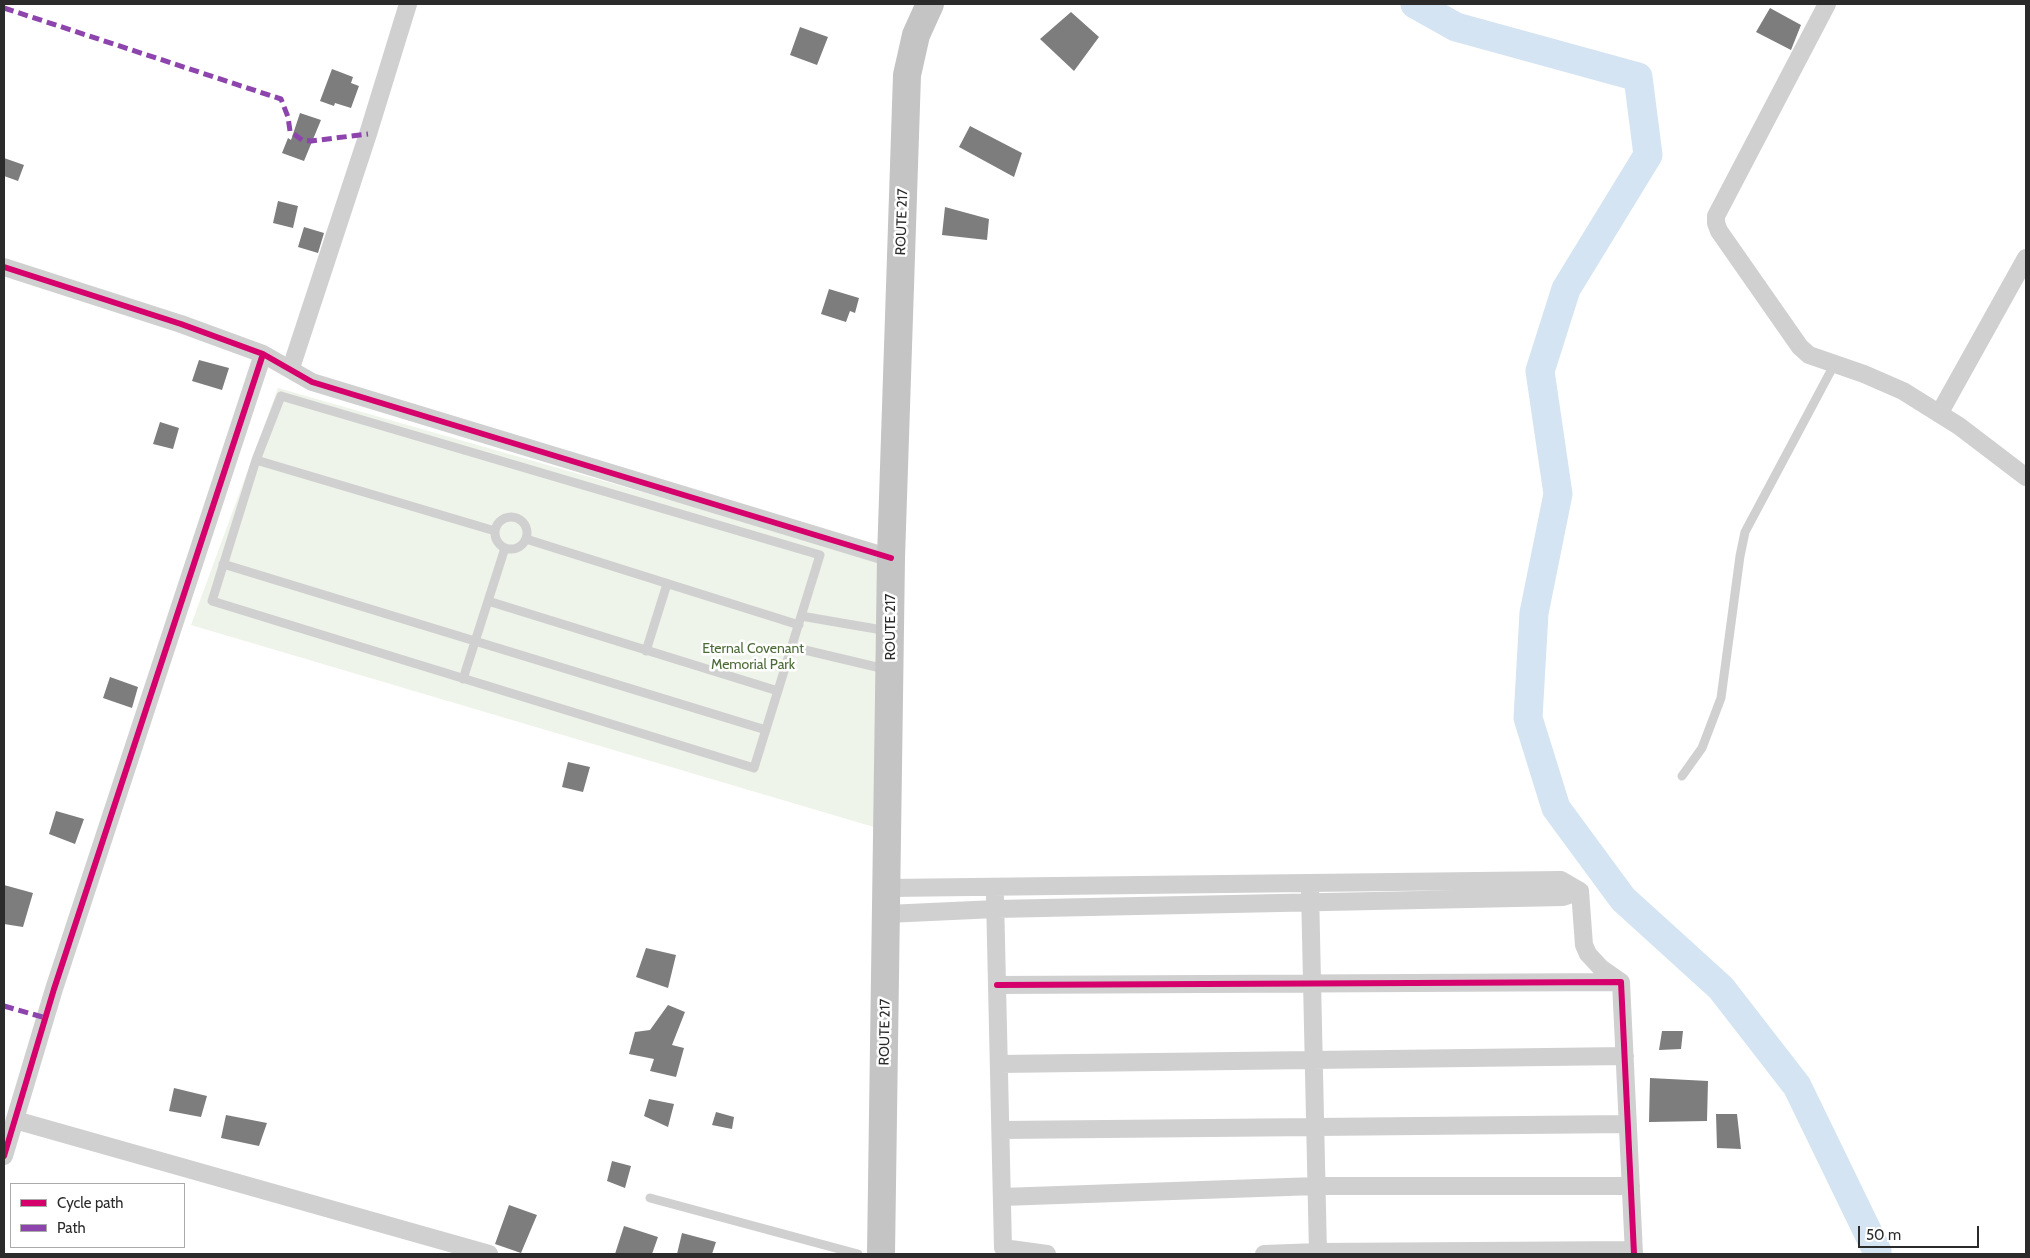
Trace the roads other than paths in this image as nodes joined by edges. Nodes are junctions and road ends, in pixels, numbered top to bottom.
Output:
1 (408, 4) edge
2 (930, 4) edge
3 (1827, 4) edge
4 (2026, 258) edge
5 (4, 267) edge
6 (263, 354) junction
7 (1834, 365) junction
8 (290, 368) junction
9 (1939, 414) junction
10 (256, 460) junction
11 (2026, 477) edge
12 (495, 531) junction
13 (526, 539) junction
14 (506, 548) junction
15 (891, 558) junction
16 (223, 564) junction
17 (666, 584) junction
18 (488, 601) junction
19 (800, 620) junction
20 (891, 631) junction
21 (475, 639) junction
22 (792, 648) junction
23 (646, 650) junction
24 (891, 670) junction
25 (463, 679) junction
26 (778, 691) junction
27 (766, 730) junction
28 (1682, 776) dead end
29 (1310, 881) junction
30 (995, 886) junction
31 (1580, 891) junction
32 (887, 901) junction
33 (1310, 902) junction
34 (996, 909) junction
35 (1621, 982) junction
36 (1312, 984) junction
37 (997, 985) junction
38 (1625, 1056) junction
39 (1314, 1059) junction
40 (999, 1064) junction
41 (15, 1120) junction
42 (1628, 1124) junction
43 (1315, 1126) junction
44 (1001, 1130) junction
45 (4, 1156) edge
46 (1316, 1186) junction
47 (1631, 1186) junction
48 (1002, 1197) junction
49 (650, 1198) dead end
50 (1634, 1252) edge
51 (1318, 1253) edge
52 (489, 1254) edge
53 (858, 1254) edge
54 (881, 1254) edge
55 (1047, 1254) edge
56 (1264, 1254) edge

1 - 8 street
2 - 15 main road, ROUTE 217
3 - 7 street
4 - 9 street
5 - 6 street
6 - 8 street
6 - 41 street
7 - 9 street
7 - 28 lane
8 - 15 street
9 - 11 street
10 - 12 lane
10 - 16 lane
10 - 19 lane
12 - 13 lane
12 - 14 lane
13 - 14 lane
13 - 17 lane
14 - 18 lane
15 - 20 main road, ROUTE 217
16 - 21 lane
16 - 25 lane
17 - 19 lane
17 - 23 lane
18 - 21 lane
18 - 23 lane
19 - 20 lane
19 - 22 lane
20 - 24 main road, ROUTE 217
21 - 25 lane
21 - 27 lane
22 - 24 lane
22 - 26 lane
23 - 26 lane
24 - 32 main road, ROUTE 217
25 - 27 lane
26 - 27 lane
29 - 30 street
29 - 31 street
29 - 33 street
30 - 32 street
30 - 34 street
31 - 33 street
31 - 35 street
32 - 34 street
32 - 54 main road, ROUTE 217
33 - 34 street
33 - 36 street
34 - 37 street
35 - 36 street
35 - 38 street
36 - 37 street
36 - 39 street
37 - 40 street
38 - 39 street
38 - 42 street
39 - 40 street
39 - 43 street
40 - 44 street
41 - 45 street
41 - 52 street
42 - 43 street
42 - 47 street
43 - 44 street
43 - 46 street
44 - 48 street
46 - 47 street
46 - 48 street
46 - 51 street
47 - 50 street
48 - 55 street
49 - 53 lane
50 - 51 street
51 - 56 street

